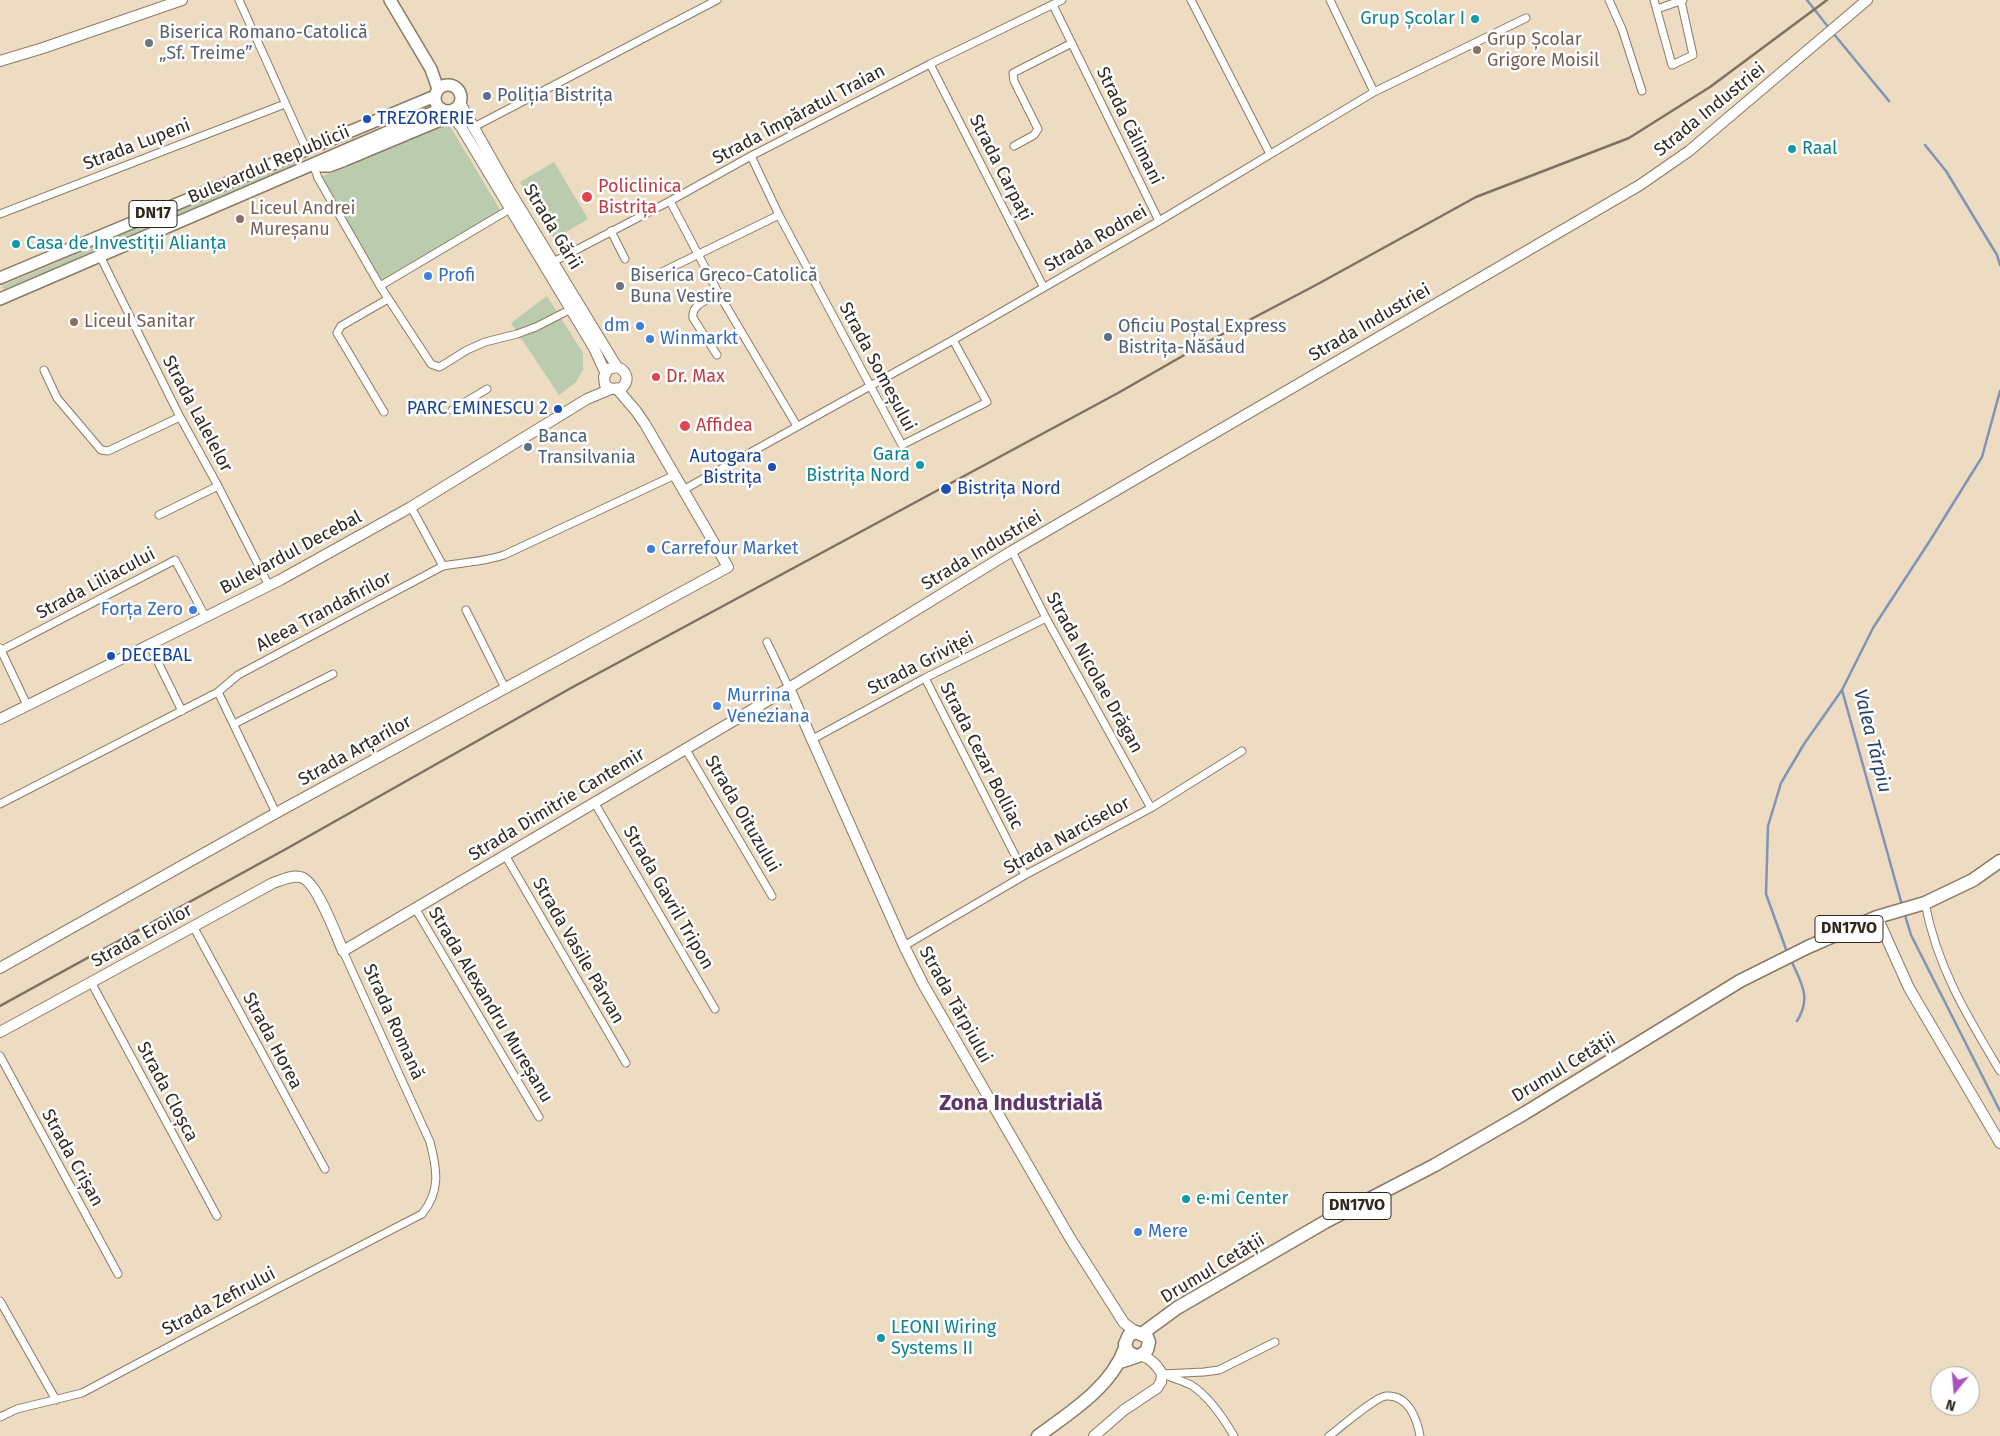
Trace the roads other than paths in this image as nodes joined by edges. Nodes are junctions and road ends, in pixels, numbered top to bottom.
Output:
1 (182, 0) edge
2 (239, 0) edge
3 (390, 0) edge
4 (717, 0) edge
5 (1062, 0) edge
6 (1191, 0) edge
7 (1330, 0) edge
8 (1608, 0) edge
9 (1654, 0) edge
10 (1682, 0) edge
11 (1867, 0) edge
12 (1053, 5) junction
13 (1657, 9) junction
14 (1526, 18) dead end
15 (1072, 43) junction
16 (0, 61) edge
17 (930, 64) junction
18 (439, 90) junction
19 (1642, 90) dead end
20 (1374, 92) junction
21 (285, 104) junction
22 (460, 104) junction
23 (448, 113) junction
24 (472, 128) junction
25 (1014, 146) dead end
26 (307, 151) junction
27 (1270, 154) junction
28 (751, 156) junction
29 (313, 164) junction
30 (670, 202) junction
31 (510, 209) junction
32 (0, 214) edge
33 (779, 215) junction
34 (1159, 221) junction
35 (611, 231) junction
36 (697, 254) junction
37 (100, 256) junction
38 (625, 259) dead end
39 (553, 262) junction
40 (662, 272) dead end
41 (0, 278) edge
42 (380, 286) junction
43 (1043, 286) junction
44 (719, 294) junction
45 (0, 298) edge
46 (388, 298) junction
47 (571, 309) junction
48 (953, 340) junction
49 (717, 355) dead end
50 (618, 367) junction
51 (44, 370) dead end
52 (626, 382) junction
53 (609, 383) junction
54 (870, 385) junction
55 (487, 389) dead end
56 (452, 410) dead end
57 (636, 411) junction
58 (384, 412) dead end
59 (180, 417) junction
60 (797, 426) junction
61 (675, 475) junction
62 (218, 486) junction
63 (683, 490) junction
64 (411, 507) junction
65 (159, 515) dead end
66 (1012, 551) junction
67 (443, 566) junction
68 (728, 567) joint
69 (269, 586) junction
70 (466, 610) dead end
71 (205, 616) junction
72 (1046, 618) junction
73 (767, 642) dead end
74 (149, 644) junction
75 (0, 650) edge
76 (333, 674) dead end
77 (924, 678) junction
78 (505, 688) junction
79 (789, 688) junction
80 (218, 692) junction
81 (27, 705) junction
82 (182, 711) junction
83 (0, 719) edge
84 (234, 724) junction
85 (811, 740) junction
86 (685, 748) junction
87 (1242, 751) dead end
88 (594, 802) junction
89 (0, 804) edge
90 (1151, 808) junction
91 (276, 813) junction
92 (505, 855) junction
93 (2000, 861) edge
94 (1025, 875) junction
95 (302, 876) joint
96 (772, 896) dead end
97 (1925, 903) junction
98 (415, 908) junction
99 (1877, 917) junction
100 (193, 926) junction
101 (904, 946) junction
102 (343, 950) junction
103 (0, 968) edge
104 (91, 982) junction
105 (715, 1009) dead end
106 (0, 1032) edge
107 (0, 1056) edge
108 (626, 1063) dead end
109 (2000, 1071) edge
110 (539, 1117) dead end
111 (2000, 1143) edge
112 (325, 1169) dead end
113 (436, 1190) joint
114 (216, 1216) dead end
115 (118, 1274) dead end
116 (0, 1301) edge
117 (1275, 1342) dead end
118 (1144, 1350) junction
119 (56, 1400) junction
120 (0, 1417) edge
121 (1038, 1436) edge
122 (1094, 1436) edge
123 (1234, 1436) edge
124 (1329, 1436) edge
125 (1420, 1436) edge

1 - 16 street
2 - 21 street
3 - 18 main road
4 - 24 street
5 - 12 street, Strada Împăratul Traian
6 - 27 street
7 - 20 street
8 - 19 street
9 - 13 street
10 - 13 street
10 - 13 street
11 - 66 street, Strada Industriei
12 - 15 street, Strada Călimani
12 - 17 street, Strada Împăratul Traian
14 - 20 street, Strada Rodnei
15 - 25 street
15 - 34 street, Strada Călimani
17 - 28 street, Strada Împăratul Traian
17 - 43 street, Strada Carpați
18 - 22 main road
18 - 23 main road
18 - 26 main road, Bulevardul Republicii / DN17
20 - 27 street, Strada Rodnei
21 - 26 street
21 - 32 street, Strada Lupeni
22 - 23 main road
22 - 24 street, Strada Gării
23 - 29 main road, Bulevardul Republicii / DN17
23 - 29 main road
23 - 31 street, Strada Gării
24 - 39 street, Strada Gării
26 - 41 main road, Bulevardul Republicii / DN17
27 - 34 street, Strada Rodnei
28 - 30 street, Strada Împăratul Traian
28 - 33 street, Strada Someșului
29 - 37 main road, Bulevardul Republicii / DN17
29 - 42 street
30 - 35 street, Strada Împăratul Traian
30 - 36 street
31 - 42 street
31 - 47 street, Strada Gării
33 - 36 street
33 - 54 street, Strada Someșului
34 - 43 street, Strada Rodnei
35 - 38 street
35 - 39 street, Strada Împăratul Traian
36 - 40 street
36 - 44 street
37 - 45 main road, Bulevardul Republicii / DN17
37 - 59 street, Strada Lalelelor
39 - 50 street, Strada Gării
42 - 46 street
43 - 48 street, Strada Rodnei
44 - 49 street
44 - 60 street
46 - 47 street
46 - 58 street
47 - 53 street, Strada Gării
48 - 54 street, Strada Rodnei
48 - 54 street, Strada Someșului
50 - 52 street, Strada Gării
50 - 53 street
51 - 59 street
52 - 53 street
52 - 57 street, Strada Gării
53 - 57 street, Strada Gării
53 - 64 street, Bulevardul Decebal
54 - 60 street, Strada Rodnei
55 - 56 street
57 - 61 street, Strada Gării
59 - 62 street, Strada Lalelelor
60 - 63 street, Strada Rodnei
61 - 63 street, Strada Gării
61 - 67 street, Aleea Trandafirilor
62 - 65 street
62 - 69 street, Strada Lalelelor
63 - 68 street, Strada Gării
64 - 67 street
64 - 69 street, Bulevardul Decebal
66 - 72 street, Strada Nicolae Drăgan
66 - 79 street, Strada Industriei
67 - 80 street, Aleea Trandafirilor
68 - 78 street, Strada Arțarilor
69 - 71 street, Bulevardul Decebal
70 - 78 street
71 - 74 street, Bulevardul Decebal
71 - 75 street, Strada Liliacului
72 - 77 street, Strada Griviței
72 - 90 street, Strada Nicolae Drăgan
73 - 79 street
74 - 81 street, Bulevardul Decebal
74 - 82 street
75 - 81 street
76 - 84 street
77 - 85 street, Strada Griviței
77 - 94 street, Strada Cezar Bolliac
78 - 91 street, Strada Arțarilor
79 - 85 street, Strada Tărpiului
79 - 86 street, Strada Dimitrie Cantemir
80 - 82 street, Aleea Trandafirilor
80 - 84 street
81 - 83 street, Bulevardul Decebal
82 - 89 street, Aleea Trandafirilor
84 - 91 street
85 - 101 street, Strada Tărpiului
86 - 88 street, Strada Dimitrie Cantemir
86 - 96 street, Strada Oituzului
87 - 90 street, Strada Narciselor
88 - 92 street, Strada Dimitrie Cantemir
88 - 105 street, Strada Gavril Tripon
90 - 94 street, Strada Narciselor
91 - 103 street, Strada Arțarilor
92 - 98 street, Strada Dimitrie Cantemir
92 - 108 street, Strada Vasile Pârvan
93 - 97 highway, Drumul Cetății / DN17VO
94 - 101 street, Strada Narciselor
95 - 100 street, Strada Eroilor
95 - 102 street, Strada Romană
97 - 99 highway, Drumul Cetății / DN17VO
97 - 109 street
98 - 102 street, Strada Dimitrie Cantemir
98 - 110 street, Strada Alexandru Mureșanu
99 - 111 street
99 - 118 highway, Drumul Cetății / DN17VO
100 - 104 street, Strada Eroilor
100 - 112 street, Strada Horea
101 - 118 street, Strada Tărpiului
102 - 113 street, Strada Romană
104 - 106 street, Strada Eroilor
104 - 114 street, Strada Cloșca
107 - 115 street, Strada Crișan
113 - 119 street, Strada Zefirului
116 - 119 street
117 - 118 street
118 - 121 highway, Drumul Cetății / DN17VO
118 - 122 street
118 - 123 street
119 - 120 street, Strada Zefirului
124 - 125 street

